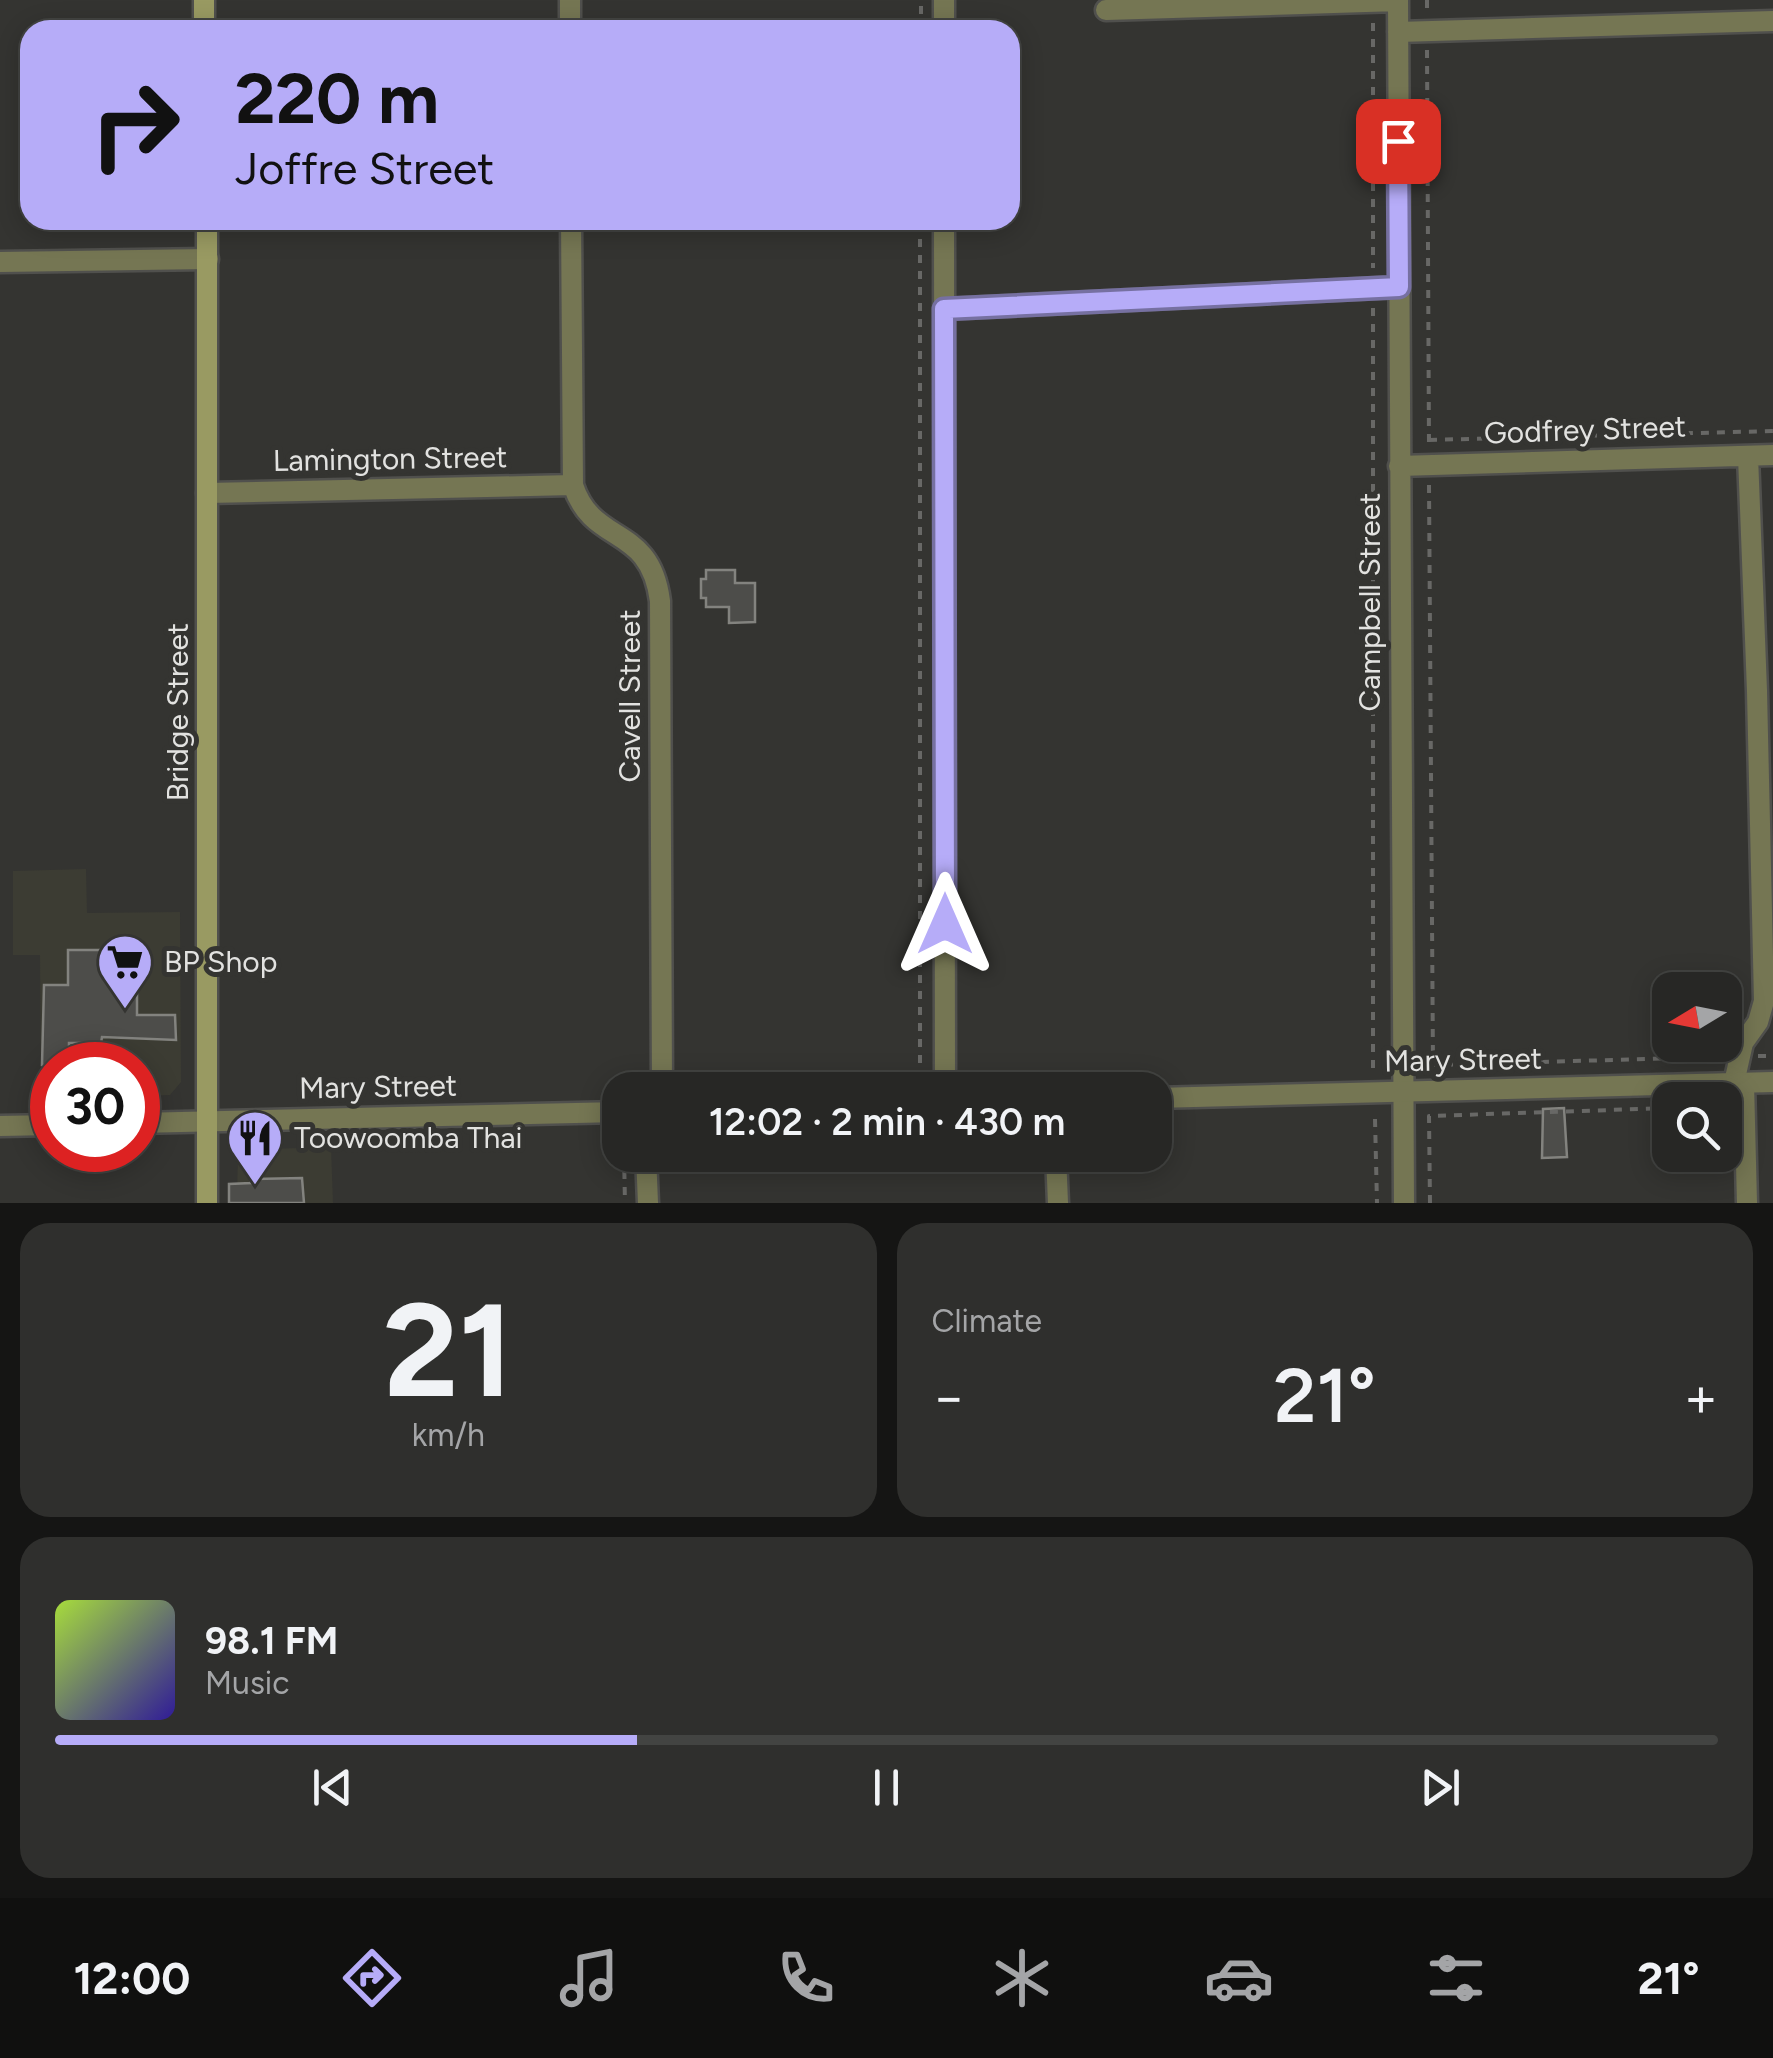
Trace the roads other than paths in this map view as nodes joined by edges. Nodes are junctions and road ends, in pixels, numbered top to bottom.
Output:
1 (1398, 1) edge
2 (1372, 2) edge
3 (1106, 10) dead end
4 (1773, 21) edge
5 (1398, 32) junction
6 (207, 230) edge
7 (571, 230) edge
8 (944, 230) edge
9 (208, 258) junction
10 (0, 262) edge
11 (1399, 287) junction
12 (944, 309) junction
13 (1773, 455) edge
14 (1748, 456) junction
15 (1400, 466) junction
16 (573, 485) junction
17 (207, 492) junction
18 (662, 1072) edge
19 (945, 1072) edge
20 (1739, 1082) edge
21 (1773, 1082) edge
22 (1742, 1083) edge
23 (1652, 1085) edge
24 (1402, 1092) junction
25 (1172, 1098) edge
26 (602, 1112) edge
27 (209, 1122) junction
28 (160, 1123) edge
29 (30, 1125) edge
30 (0, 1126) edge
31 (1742, 1128) edge
32 (647, 1172) edge
33 (1057, 1172) edge
34 (207, 1203) edge
35 (648, 1203) edge
36 (1058, 1203) edge
37 (1404, 1203) edge
38 (1747, 1203) edge

1 - 2 street
1 - 5 street, Campbell Street
2 - 3 street
4 - 5 street
5 - 11 street, Campbell Street
6 - 9 main road, Bridge Street
7 - 16 street
8 - 12 street
9 - 10 street
9 - 17 main road, Bridge Street
11 - 12 street
11 - 15 street, Campbell Street
12 - 19 street
13 - 14 street, Godfrey Street
14 - 15 street, Godfrey Street
14 - 20 street
15 - 24 street, Campbell Street
16 - 17 street, Lamington Street
16 - 18 street, Cavell Street
17 - 27 main road, Bridge Street
21 - 22 street, Mary Street
23 - 24 street, Mary Street
24 - 25 street, Mary Street
24 - 37 street, Campbell Street
26 - 27 street, Mary Street
27 - 28 street, Mary Street
27 - 34 main road, Bridge Street
29 - 30 street
31 - 38 street
32 - 35 street
33 - 36 street

